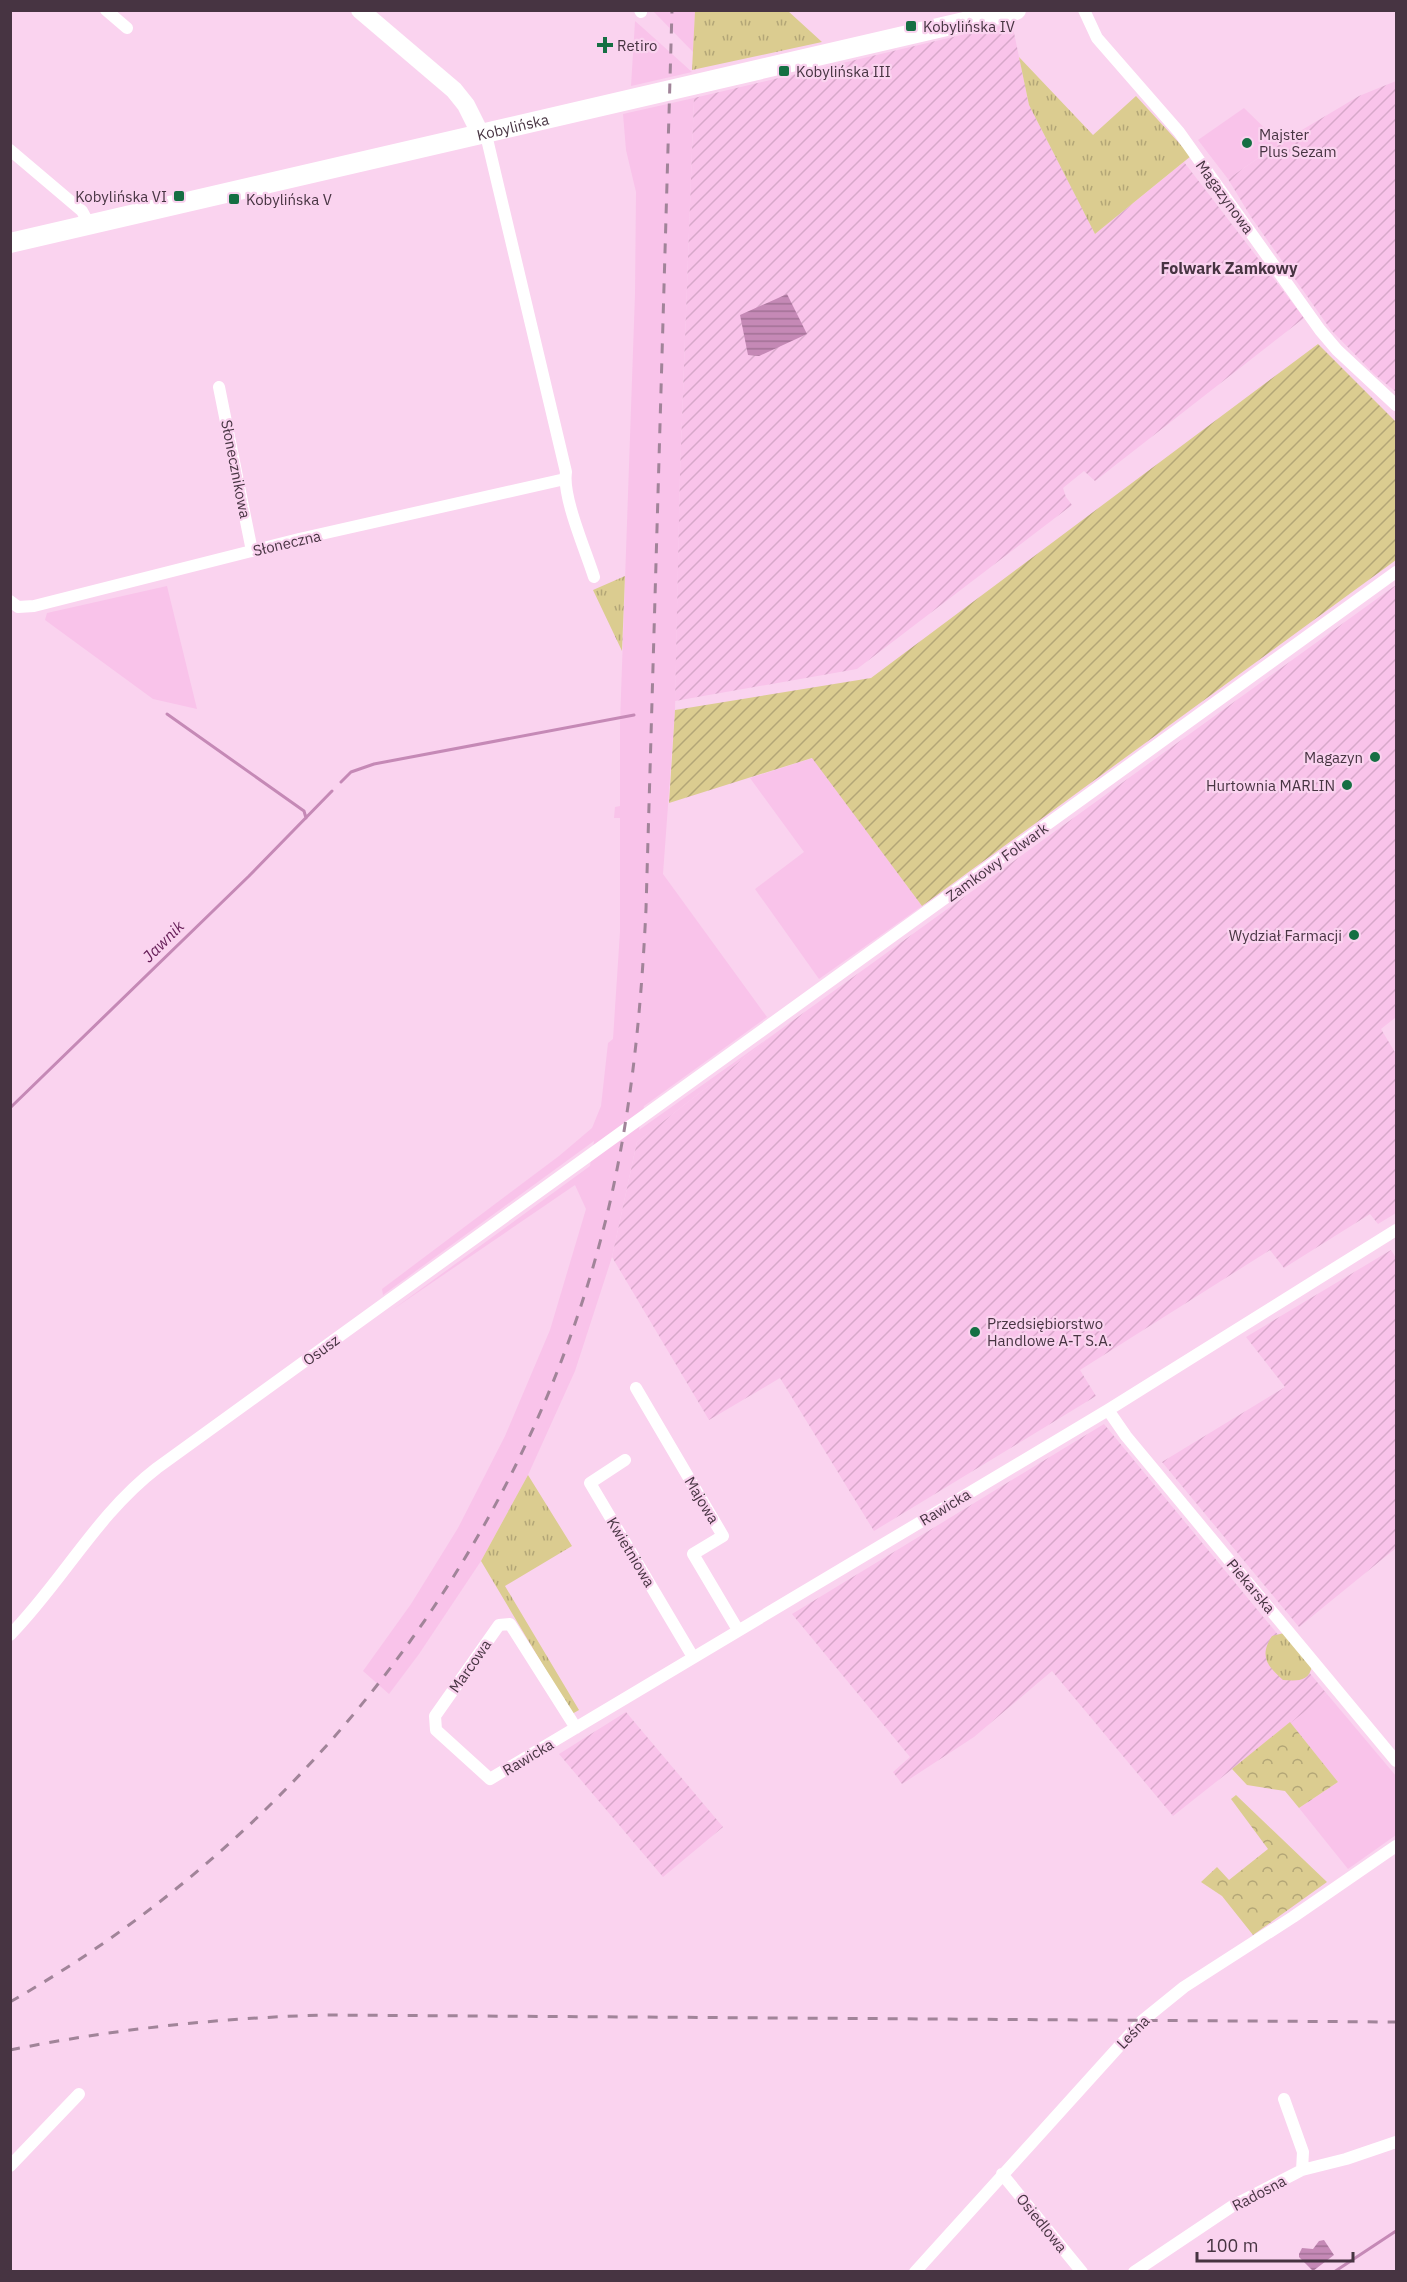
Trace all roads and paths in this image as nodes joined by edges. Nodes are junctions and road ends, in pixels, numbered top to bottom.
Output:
1 (106, 10) edge
2 (360, 10) edge
3 (1016, 10) edge
4 (1084, 10) edge
5 (127, 28) dead end
6 (480, 134) junction
7 (12, 154) edge
8 (89, 224) junction
9 (10, 243) edge
10 (219, 387) dead end
11 (1396, 405) edge
12 (565, 479) junction
13 (252, 551) junction
14 (1396, 572) edge
15 (594, 577) dead end
16 (10, 601) edge
17 (596, 1152) joint
18 (1396, 1230) edge
19 (636, 1388) dead end
20 (1108, 1410) junction
21 (625, 1460) dead end
22 (738, 1630) junction
23 (10, 1635) edge
24 (693, 1657) junction
25 (576, 1728) junction
26 (1396, 1761) edge
27 (490, 1779) joint
28 (1396, 1846) edge
29 (79, 2094) dead end
30 (1284, 2099) dead end
31 (1396, 2142) edge
32 (10, 2166) edge
33 (1302, 2170) junction
34 (1002, 2174) junction
35 (915, 2271) edge
36 (1082, 2271) edge
37 (1134, 2271) edge

1 - 5 street
2 - 6 street
3 - 6 main road, Kobylińska
4 - 11 street, Magazynowa
6 - 8 main road, Kobylińska
6 - 12 street
7 - 8 street
8 - 9 main road, Kobylińska
10 - 13 street, Słonecznikowa
12 - 13 street, Słoneczna
12 - 15 street
13 - 16 street, Słoneczna
14 - 17 street, Zamkowy Folwark
17 - 23 street, Osusz
18 - 20 street, Rawicka
19 - 22 street, Majowa
20 - 22 street, Rawicka
20 - 26 street, Piekarska
21 - 24 street, Kwietniowa
22 - 24 street, Rawicka
24 - 25 street, Rawicka
25 - 27 street, Rawicka
25 - 27 street, Marcowa
28 - 34 street, Leśna
29 - 32 street
30 - 33 street
31 - 33 street, Radosna
33 - 37 street, Radosna
34 - 35 street, Leśna
34 - 36 street, Osiedlowa

